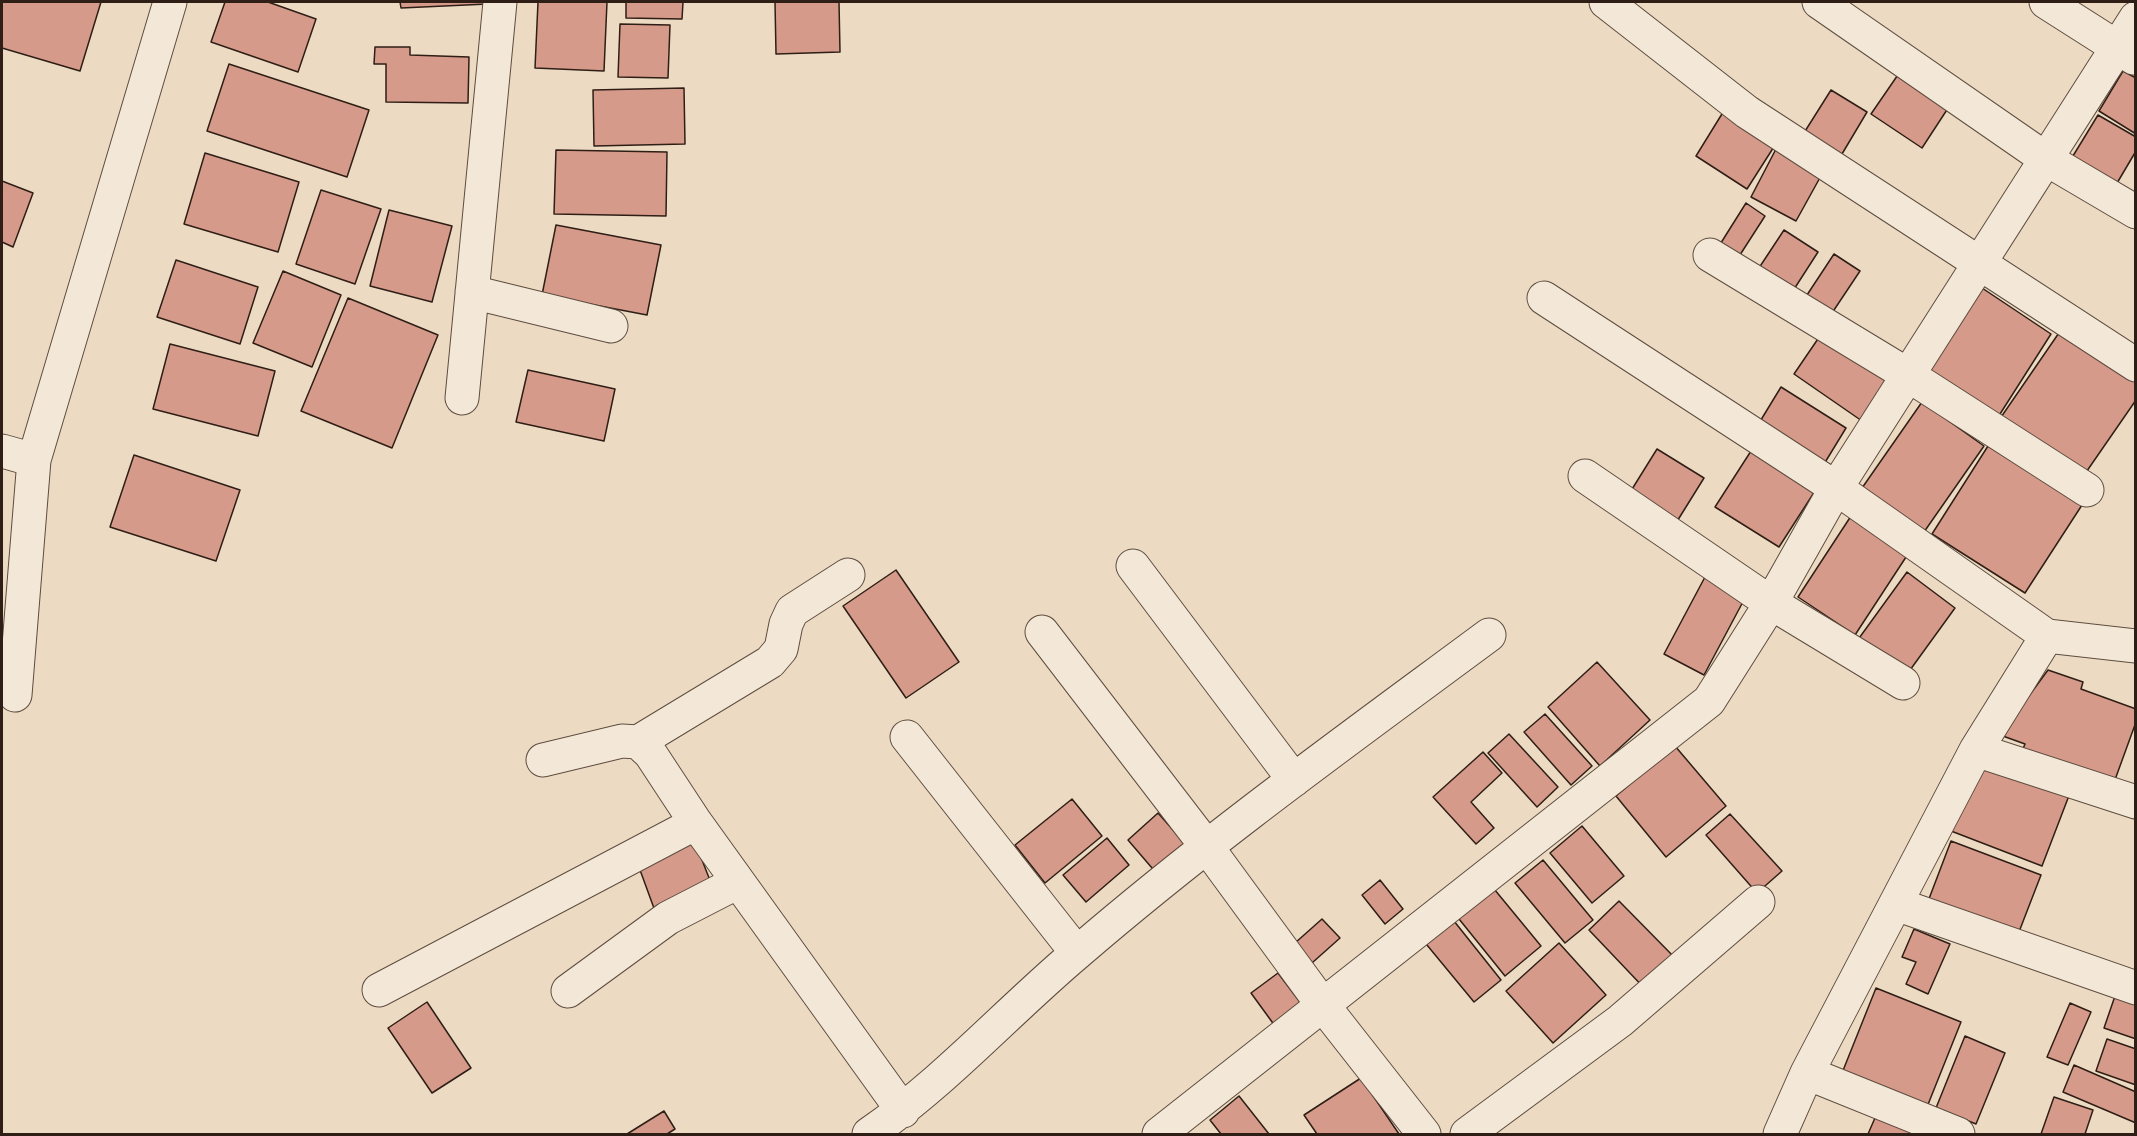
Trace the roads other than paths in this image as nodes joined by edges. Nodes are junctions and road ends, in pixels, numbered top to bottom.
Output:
1 (170, 2) edge
2 (500, 2) edge
3 (1606, 2) edge
4 (1819, 2) edge
5 (2046, 2) edge
6 (2136, 18) edge
7 (2126, 53) edge
8 (2046, 159) junction
9 (2136, 212) edge
10 (1710, 255) dead end
11 (1979, 263) junction
12 (472, 292) junction
13 (1544, 298) dead end
14 (611, 326) dead end
15 (2136, 365) edge
16 (1908, 375) junction
17 (462, 398) dead end
18 (2, 451) edge
19 (34, 460) junction
20 (1585, 476) dead end
21 (1836, 488) junction
22 (2087, 490) dead end
23 (1133, 566) dead end
24 (848, 575) dead end
25 (1771, 603) junction
26 (2028, 623) junction
27 (1042, 632) dead end
28 (1490, 635) dead end
29 (2136, 646) edge
30 (1903, 682) dead end
31 (15, 695) dead end
32 (907, 737) dead end
33 (638, 742) junction
34 (1976, 750) junction
35 (543, 760) dead end
36 (1294, 780) junction
37 (2136, 801) edge
38 (696, 823) junction
39 (1207, 847) junction
40 (738, 882) junction
41 (1758, 902) dead end
42 (1896, 904) junction
43 (1077, 953) junction
44 (2136, 988) edge
45 (379, 990) dead end
46 (568, 991) dead end
47 (1323, 1004) junction
48 (1807, 1073) junction
49 (903, 1112) junction
50 (869, 1134) edge
51 (1159, 1134) edge
52 (1424, 1134) edge
53 (1467, 1134) edge
54 (1780, 1134) edge
55 (1955, 1134) edge

1 - 19 street
2 - 12 street
3 - 11 street
4 - 8 street
5 - 7 street
6 - 7 street
7 - 8 street
8 - 9 street
8 - 11 street
10 - 16 street
11 - 15 street
11 - 16 street
12 - 14 street
12 - 17 street
13 - 21 street
16 - 21 street
16 - 22 street
18 - 19 street
19 - 31 street
20 - 25 street
21 - 25 street
21 - 26 street
23 - 36 street
24 - 33 street
25 - 30 street
25 - 47 street
26 - 29 street
26 - 34 street
27 - 39 street
28 - 36 street
32 - 43 street
33 - 35 street
33 - 38 street
34 - 37 street
34 - 42 street
36 - 39 street
38 - 40 street
38 - 45 street
39 - 43 street
39 - 47 street
40 - 46 street
40 - 49 street
41 - 53 street
42 - 44 street
42 - 48 street
43 - 49 street
47 - 51 street
47 - 52 street
48 - 54 street
48 - 55 street
49 - 50 street

